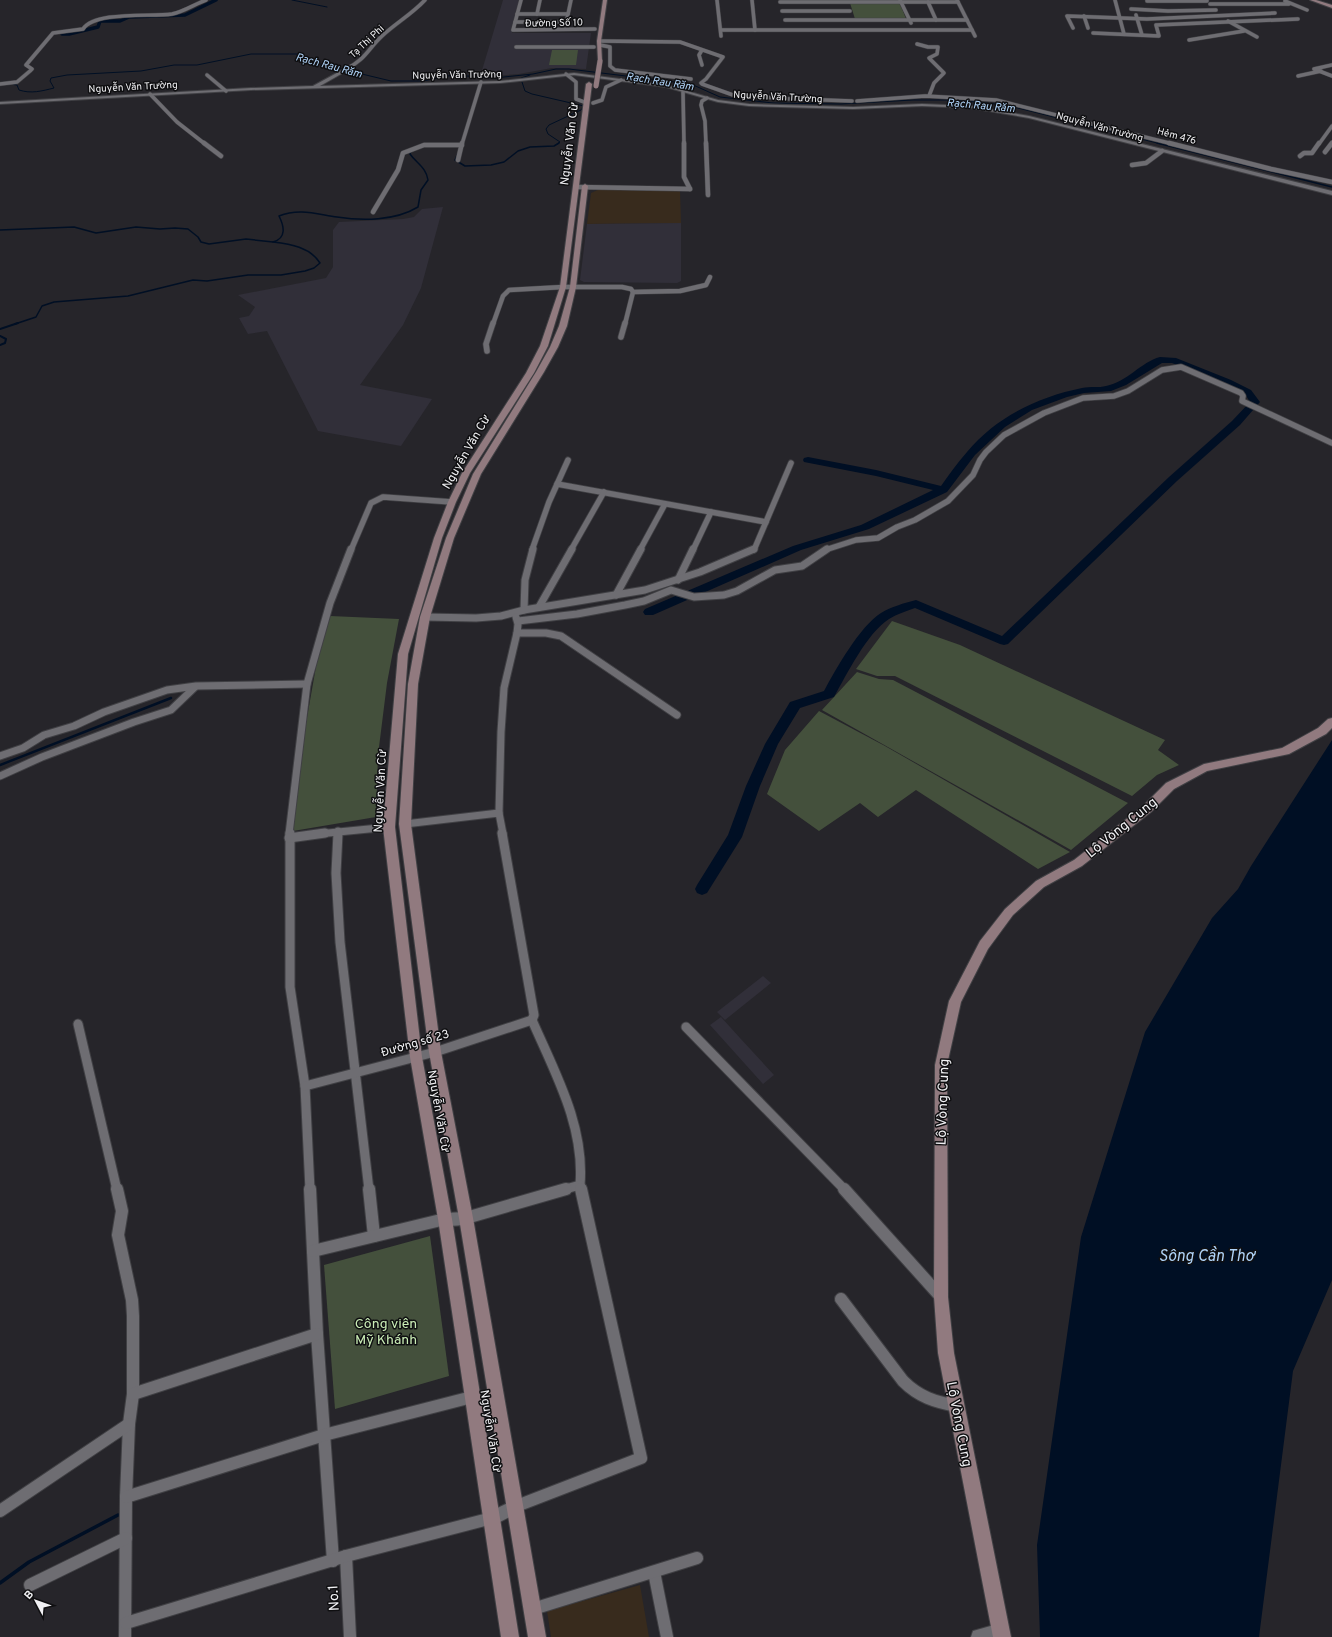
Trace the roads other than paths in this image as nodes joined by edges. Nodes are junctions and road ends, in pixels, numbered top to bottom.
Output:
1 (206, 0) edge
2 (425, 0) edge
3 (521, 0) edge
4 (540, 0) edge
5 (571, 0) edge
6 (605, 0) edge
7 (717, 0) edge
8 (752, 0) edge
9 (1115, 0) edge
10 (1282, 0) edge
11 (1312, 0) edge
12 (780, 1) edge
13 (847, 1) edge
14 (901, 1) edge
15 (957, 1) edge
16 (1147, 1) edge
17 (928, 2) junction
18 (1208, 3) edge
19 (1258, 4) junction
20 (1289, 4) junction
21 (1172, 6) dead end
22 (1286, 7) dead end
23 (1332, 7) edge
24 (1246, 8) dead end
25 (1262, 8) junction
26 (1131, 9) dead end
27 (782, 10) junction
28 (1066, 10) dead end
29 (1154, 10) junction
30 (1216, 10) junction
31 (1307, 10) dead end
32 (850, 11) junction
33 (1275, 13) dead end
34 (517, 14) junction
35 (536, 14) junction
36 (568, 14) junction
37 (1136, 14) dead end
38 (597, 15) dead end
39 (1067, 16) junction
40 (1084, 16) junction
41 (1221, 16) junction
42 (1101, 17) junction
43 (1119, 17) junction
44 (1136, 18) junction
45 (1298, 18) dead end
46 (1147, 19) junction
47 (784, 20) junction
48 (853, 20) junction
49 (910, 20) junction
50 (936, 20) junction
51 (967, 20) junction
52 (1229, 21) junction
53 (515, 22) junction
54 (566, 22) junction
55 (1104, 23) dead end
56 (1156, 26) junction
57 (1072, 28) dead end
58 (1088, 28) dead end
59 (565, 30) junction
60 (721, 30) junction
61 (755, 30) junction
62 (787, 30) junction
63 (856, 30) junction
64 (914, 30) junction
65 (972, 30) junction
66 (597, 31) junction
67 (1244, 31) junction
68 (512, 32) junction
69 (1093, 32) dead end
70 (1124, 34) junction
71 (1142, 35) junction
72 (721, 36) dead end
73 (975, 36) dead end
74 (858, 37) dead end
75 (1257, 37) dead end
76 (1189, 40) dead end
77 (599, 43) junction
78 (917, 44) dead end
79 (516, 47) dead end
80 (594, 47) junction
81 (702, 50) junction
82 (593, 53) dead end
83 (702, 65) dead end
84 (1332, 65) edge
85 (1332, 69) edge
86 (345, 70) joint
87 (1320, 71) junction
88 (591, 72) dead end
89 (566, 74) junction
90 (207, 75) dead end
91 (1298, 76) dead end
92 (1332, 76) edge
93 (691, 79) dead end
94 (622, 80) junction
95 (481, 82) junction
96 (0, 84) edge
97 (592, 85) junction
98 (314, 87) junction
99 (226, 90) junction
100 (683, 92) junction
101 (150, 94) junction
102 (929, 96) junction
103 (707, 98) junction
104 (759, 98) junction
105 (790, 99) dead end
106 (797, 99) dead end
107 (852, 100) dead end
108 (857, 100) dead end
109 (590, 103) junction
110 (0, 104) edge
111 (755, 105) junction
112 (1332, 126) edge
113 (1330, 132) edge
114 (1332, 143) edge
115 (462, 145) junction
116 (1180, 146) junction
117 (1162, 151) junction
118 (1325, 152) dead end
119 (1173, 153) junction
120 (221, 156) dead end
121 (1300, 156) dead end
122 (458, 160) dead end
123 (1132, 165) dead end
124 (1332, 182) edge
125 (581, 188) junction
126 (1332, 194) edge
127 (708, 195) dead end
128 (373, 212) dead end
129 (710, 276) dead end
130 (568, 287) junction
131 (633, 292) junction
132 (621, 337) dead end
133 (487, 351) dead end
134 (1332, 443) edge
135 (568, 460) dead end
136 (791, 463) dead end
137 (472, 473) junction
138 (557, 484) junction
139 (604, 492) junction
140 (452, 502) junction
141 (665, 504) junction
142 (712, 512) junction
143 (766, 522) junction
144 (444, 538) junction
145 (678, 580) junction
146 (616, 595) junction
147 (539, 607) junction
148 (524, 610) junction
149 (419, 617) junction
150 (516, 618) junction
151 (517, 633) junction
152 (307, 684) junction
153 (196, 686) junction
154 (677, 715) dead end
155 (410, 719) junction
156 (397, 720) junction
157 (1332, 722) edge
158 (0, 756) edge
159 (0, 776) edge
160 (499, 813) junction
161 (405, 824) junction
162 (389, 827) junction
163 (338, 831) junction
164 (289, 838) junction
165 (532, 1020) junction
166 (78, 1024) dead end
167 (686, 1027) dead end
168 (435, 1052) junction
169 (416, 1057) junction
170 (355, 1074) junction
171 (305, 1086) junction
172 (580, 1185) junction
173 (466, 1218) junction
174 (445, 1219) junction
175 (374, 1236) junction
176 (313, 1251) junction
177 (941, 1297) junction
178 (841, 1298) dead end
179 (317, 1334) junction
180 (133, 1394) junction
181 (472, 1397) junction
182 (957, 1406) junction
183 (129, 1424) junction
184 (324, 1436) junction
185 (126, 1497) junction
186 (514, 1507) junction
187 (0, 1512) edge
188 (492, 1518) junction
189 (126, 1538) junction
190 (346, 1556) junction
191 (698, 1558) dead end
192 (333, 1561) junction
193 (654, 1572) junction
194 (30, 1585) dead end
195 (533, 1609) junction
196 (126, 1623) junction
197 (1002, 1634) edge
198 (125, 1637) edge
199 (350, 1637) edge
200 (510, 1637) edge
201 (537, 1637) edge
202 (667, 1637) edge
203 (979, 1637) edge

1 - 96 street
2 - 86 street, Tạ Thị Phi
3 - 34 street
4 - 35 street
5 - 36 street
6 - 66 main road, Nguyễn Văn Cừ
7 - 60 street
8 - 61 street
9 - 43 street
10 - 20 street
11 - 23 main road
12 - 13 street
12 - 27 street
13 - 14 street
13 - 32 street
14 - 17 street
14 - 49 street
15 - 17 street
15 - 51 street
16 - 18 street
16 - 29 street
17 - 50 street
18 - 19 street
18 - 21 street
18 - 30 street
19 - 20 street
19 - 25 street
20 - 31 street
22 - 25 street
24 - 25 street
26 - 29 street
27 - 32 street
27 - 47 street
28 - 39 street
29 - 30 street
30 - 41 street
32 - 48 street
33 - 41 street
34 - 35 street
34 - 53 street
35 - 36 street
36 - 54 street
37 - 44 street
38 - 66 main road, Nguyễn Văn Cừ
39 - 40 street
39 - 57 street
40 - 42 street
40 - 58 street
41 - 46 street
41 - 52 street
42 - 43 street
42 - 55 street
43 - 44 street
43 - 70 street
44 - 46 street
44 - 71 street
45 - 52 street
46 - 56 street
47 - 48 street
47 - 62 street
48 - 49 street
48 - 63 street
49 - 50 street
49 - 64 street
50 - 51 street
51 - 65 street
52 - 56 street
52 - 67 street
53 - 54 street
53 - 68 street
54 - 59 street
56 - 71 street
59 - 66 street, Đường Số 10
59 - 68 street, Đường Số 10
60 - 61 street
60 - 72 street
61 - 62 street
62 - 63 street
63 - 64 street
63 - 74 street
64 - 65 street
65 - 73 street
66 - 68 street
66 - 77 main road, Nguyễn Văn Cừ
66 - 80 main road, Nguyễn Văn Cừ
67 - 75 street
67 - 76 street
69 - 70 street
70 - 71 street
77 - 81 street
77 - 93 street
77 - 97 main road, Nguyễn Văn Cừ, bridge
78 - 102 street
79 - 80 street
80 - 82 main road, Nguyễn Văn Cừ
81 - 83 street
81 - 104 street
84 - 87 street
85 - 87 street
86 - 98 street, Tạ Thị Phi
87 - 91 street
87 - 92 street
88 - 97 main road, Nguyễn Văn Cừ
89 - 94 street, Nguyễn Văn Trường
89 - 95 street, Nguyễn Văn Trường
89 - 109 street
90 - 99 street
94 - 100 street, Nguyễn Văn Trường
94 - 109 street
95 - 98 street, Nguyễn Văn Trường
95 - 115 street
97 - 109 main road, Nguyễn Văn Cừ
98 - 99 street, Nguyễn Văn Trường
99 - 101 street, Nguyễn Văn Trường
100 - 103 street, Nguyễn Văn Trường
100 - 125 street
101 - 110 street, Nguyễn Văn Trường
101 - 120 street
102 - 108 street, Hẻm 476
102 - 116 street, Hẻm 476
103 - 111 street, Nguyễn Văn Trường
103 - 127 street
104 - 105 street
104 - 111 street
106 - 107 street
109 - 125 main road, Nguyễn Văn Cừ
111 - 117 street, Nguyễn Văn Trường
112 - 113 street
113 - 121 street
114 - 118 street
115 - 122 street
115 - 128 street
116 - 119 street
116 - 124 street, Hẻm 476
117 - 119 street, Nguyễn Văn Trường
117 - 123 street
119 - 126 street, Nguyễn Văn Trường
125 - 130 main road, Nguyễn Văn Cừ
129 - 131 street
130 - 131 street
130 - 133 street
130 - 137 main road, Nguyễn Văn Cừ
131 - 132 street
134 - 150 street
135 - 138 street
136 - 143 street
137 - 140 main road, Nguyễn Văn Cừ
137 - 144 main road, Nguyễn Văn Cừ
138 - 139 street
138 - 148 street
139 - 141 street
139 - 147 street
140 - 144 main road, Nguyễn Văn Cừ
140 - 152 street
141 - 142 street
141 - 146 street
142 - 143 street
142 - 145 street
143 - 145 street
144 - 149 main road, Nguyễn Văn Cừ
145 - 146 street
146 - 147 street
147 - 148 street
148 - 150 street
149 - 150 street
149 - 155 main road, Nguyễn Văn Cừ
149 - 156 main road, Nguyễn Văn Cừ
150 - 151 street
151 - 154 street
151 - 160 street
152 - 153 street
152 - 164 street
153 - 158 street
153 - 159 street
155 - 156 street
155 - 161 main road, Nguyễn Văn Cừ
156 - 162 main road, Nguyễn Văn Cừ
157 - 177 main road, Lộ Vòng Cung
160 - 161 street
160 - 165 street
161 - 162 main road
161 - 168 main road, Nguyễn Văn Cừ
162 - 163 street
162 - 169 main road, Nguyễn Văn Cừ
163 - 164 street
163 - 170 street
164 - 171 street
165 - 168 street, Đường số 23
165 - 172 street
166 - 180 street
167 - 177 street
168 - 169 street, Đường số 23
168 - 173 main road, Nguyễn Văn Cừ
169 - 170 street, Đường số 23
169 - 174 main road, Nguyễn Văn Cừ
170 - 171 street, Đường số 23
170 - 175 street
171 - 176 street
172 - 173 street
172 - 186 street
173 - 174 street
173 - 186 main road, Nguyễn Văn Cừ
174 - 175 street
174 - 181 main road, Nguyễn Văn Cừ
175 - 176 street
176 - 179 street
177 - 182 main road, Lộ Vòng Cung
178 - 182 street
179 - 180 street
179 - 184 street
180 - 183 street
181 - 184 street
181 - 188 main road, Nguyễn Văn Cừ
182 - 197 main road, Lộ Vòng Cung
183 - 185 street
183 - 187 street
184 - 185 street
184 - 192 street
185 - 189 street
186 - 188 street
186 - 195 main road, Nguyễn Văn Cừ
188 - 190 street
188 - 200 main road, Nguyễn Văn Cừ
189 - 194 street
189 - 196 street
190 - 192 street
190 - 199 street, No.1
191 - 193 street
192 - 196 street
193 - 195 street
193 - 202 street
195 - 201 main road, Nguyễn Văn Cừ
196 - 198 street
197 - 203 street

